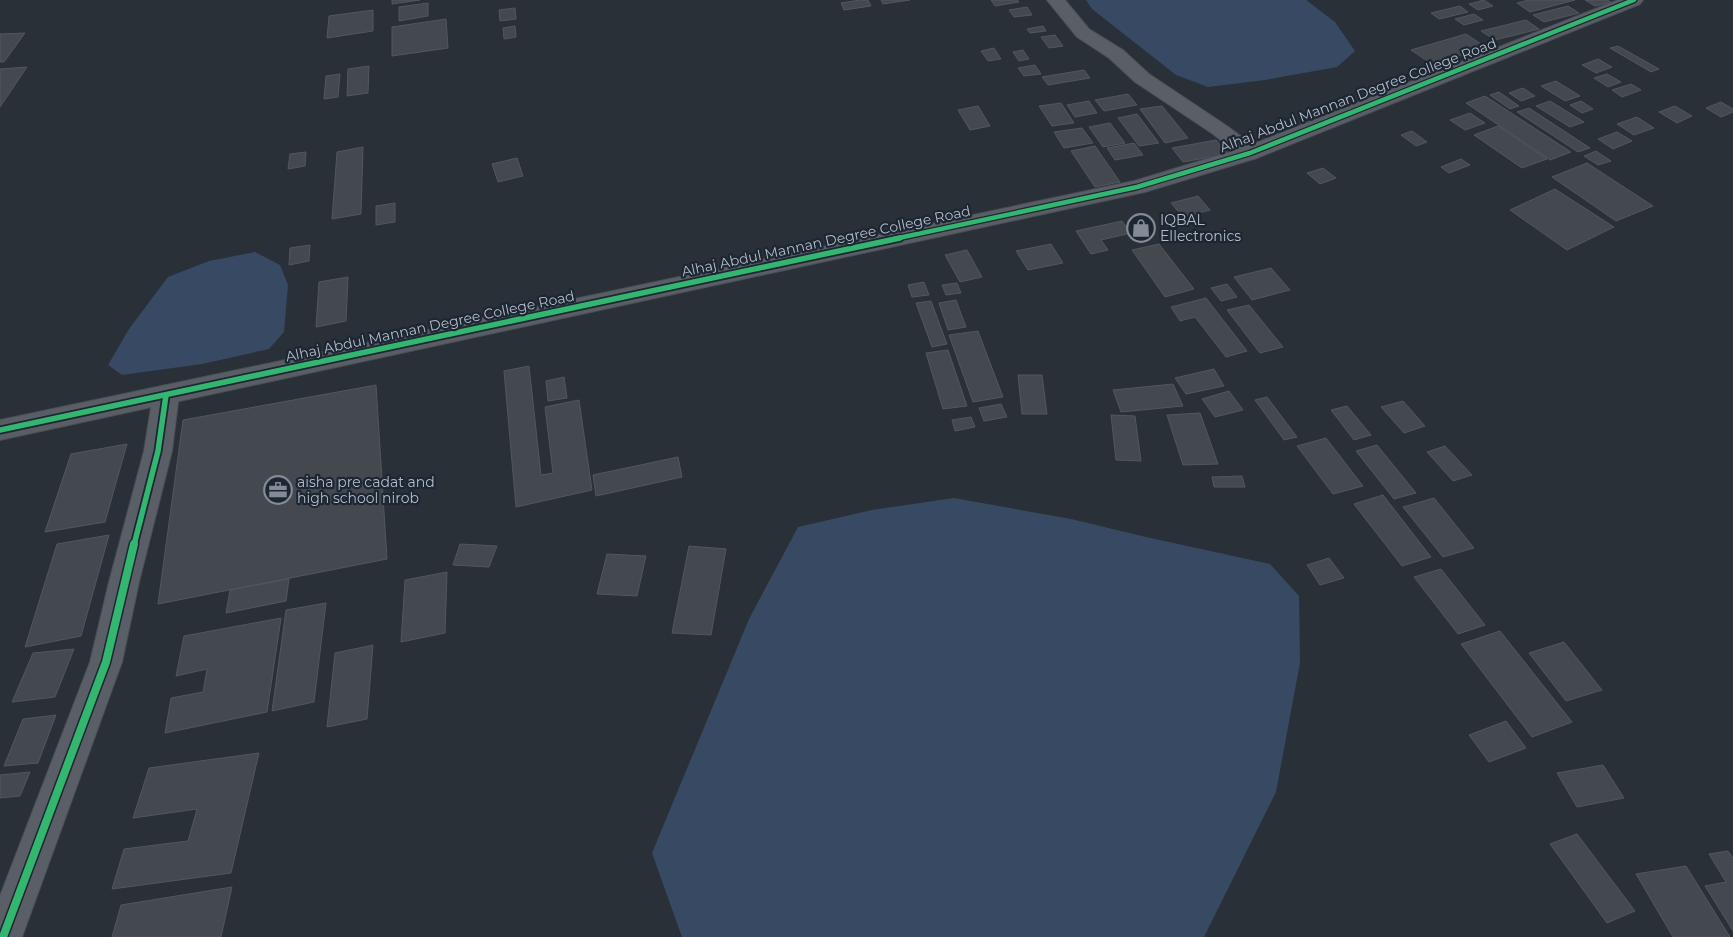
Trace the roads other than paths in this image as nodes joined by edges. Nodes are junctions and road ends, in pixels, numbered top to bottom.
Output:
1 (1056, 0) edge
2 (1634, 0) edge
3 (1250, 153) junction
4 (166, 395) junction
5 (0, 430) edge
6 (2, 937) edge

1 - 3 street
2 - 3 street, Alhaj Abdul Mannan Degree College Road
3 - 4 street, Alhaj Abdul Mannan Degree College Road
4 - 5 street, Alhaj Abdul Mannan Degree College Road
4 - 6 street

